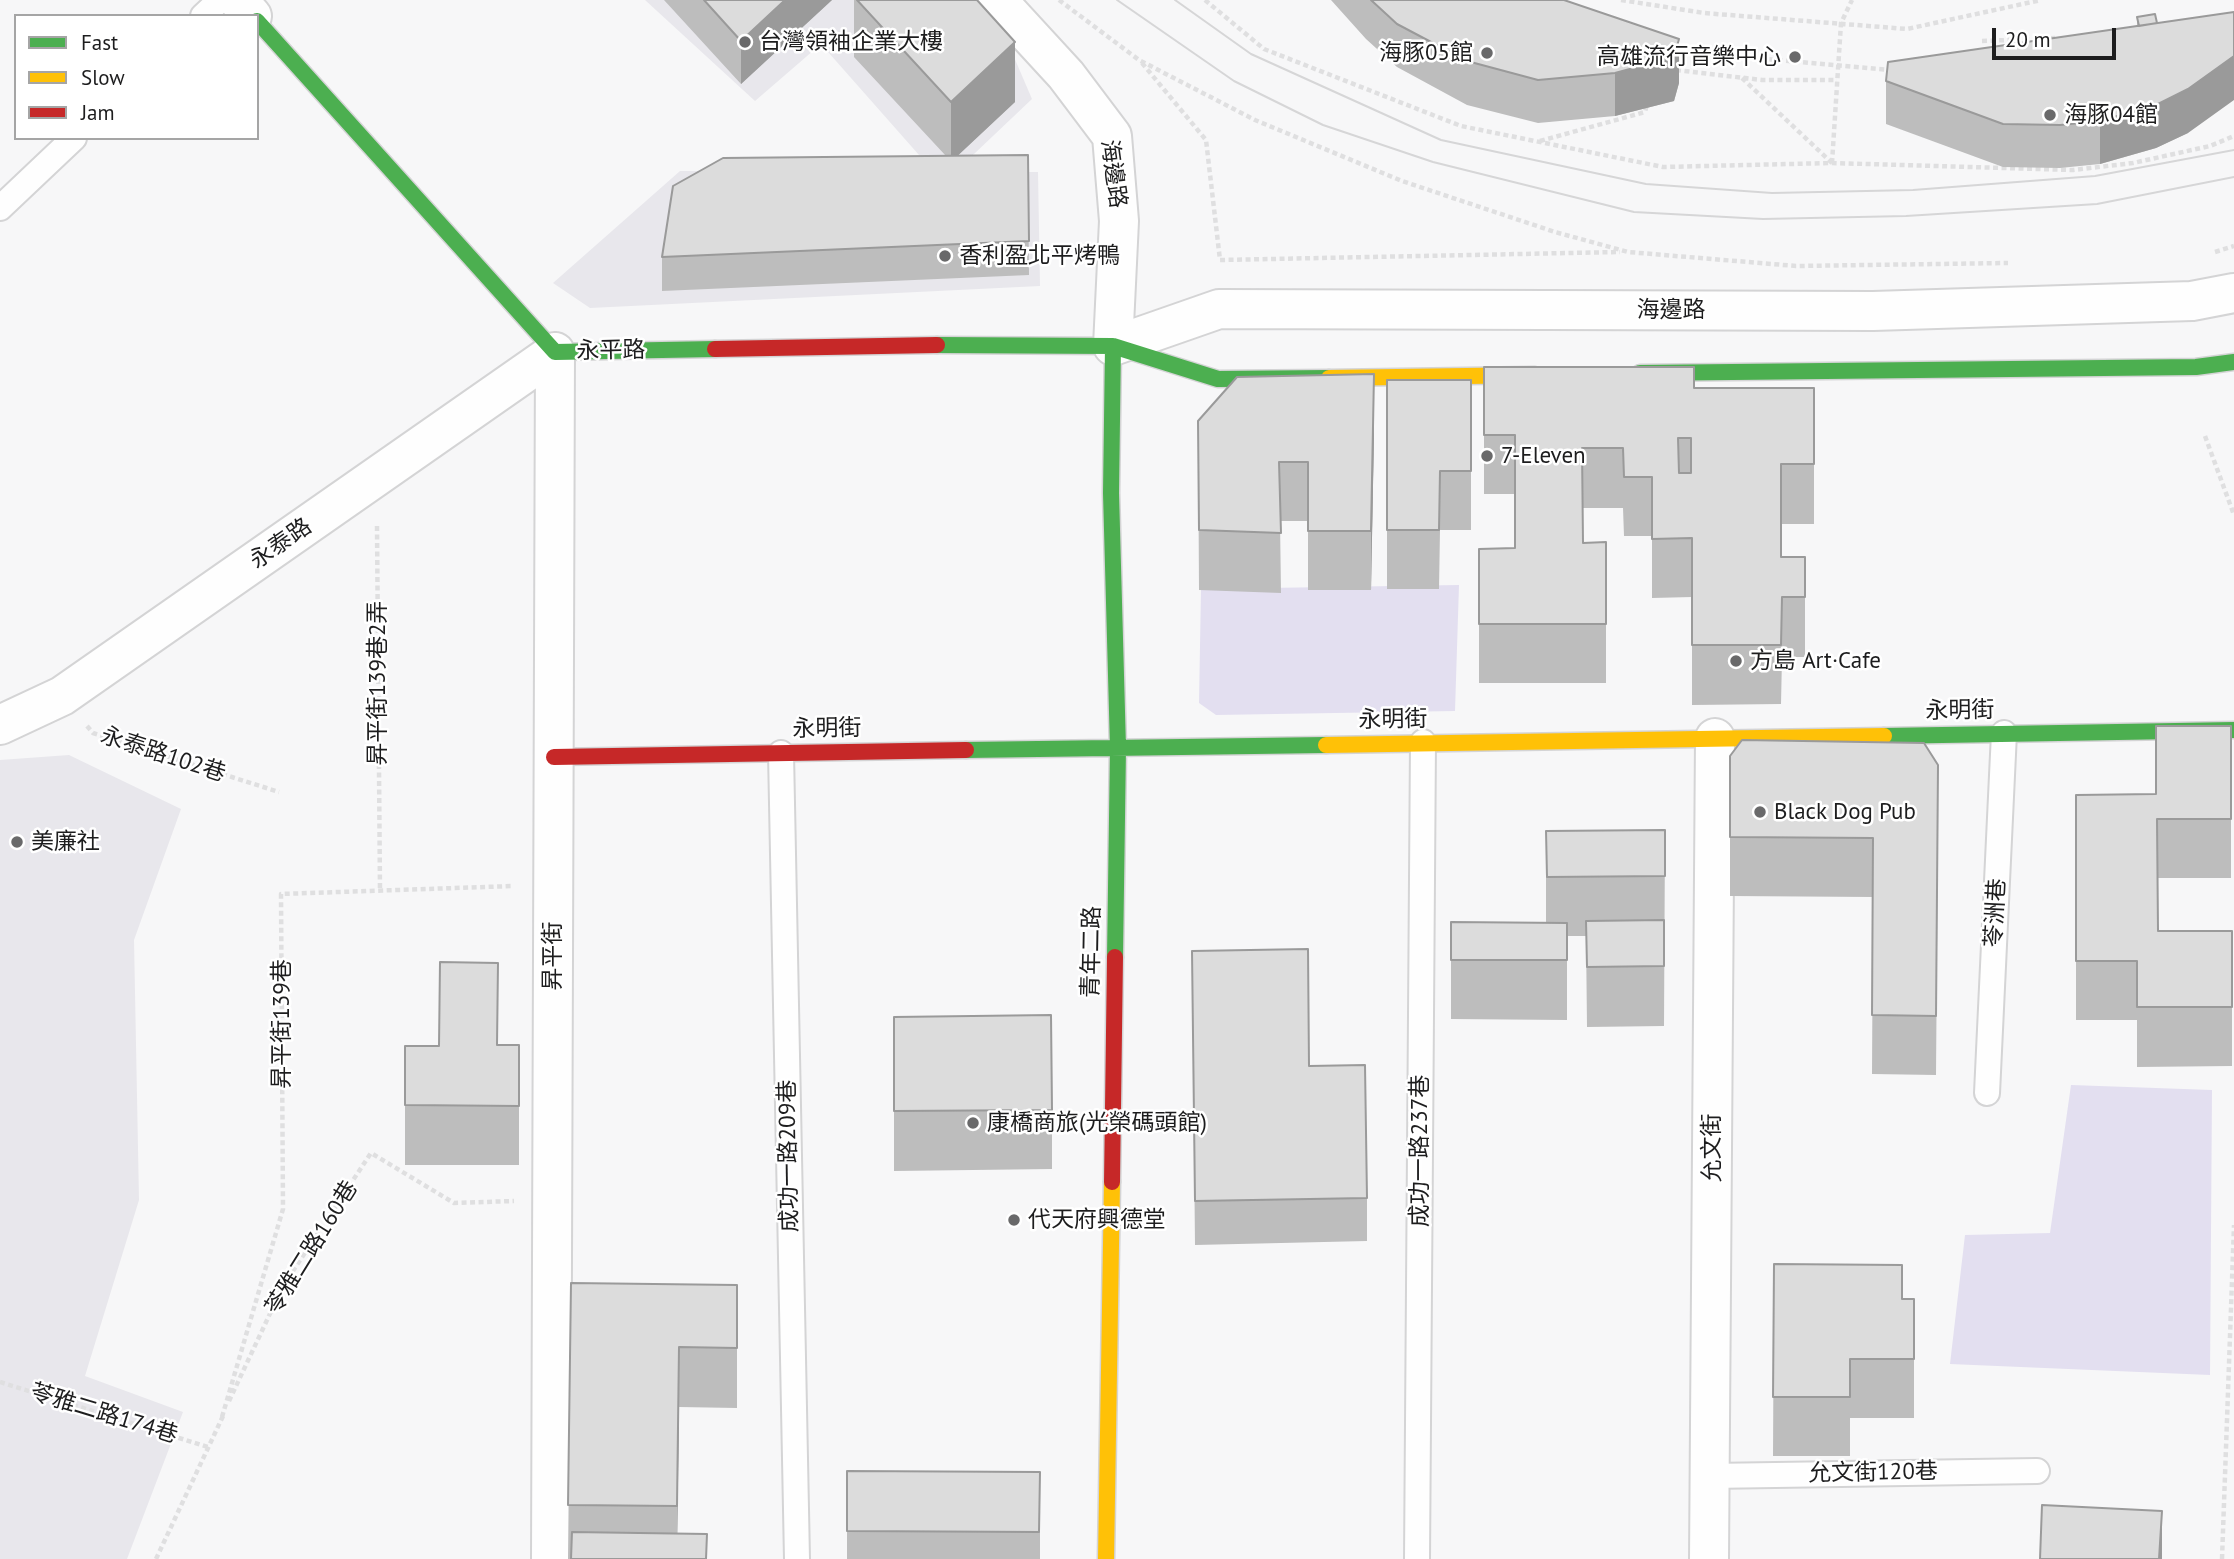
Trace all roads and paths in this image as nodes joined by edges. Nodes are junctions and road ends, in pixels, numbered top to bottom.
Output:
1 (220, 0) edge
2 (238, 0) edge
3 (997, 0) edge
4 (1059, 0) edge
5 (1205, 0) edge
6 (1621, 0) edge
7 (1852, 0) edge
8 (2041, 0) edge
9 (2026, 2) edge
10 (205, 14) edge
11 (250, 14) edge
12 (1840, 23) junction
13 (259, 24) edge
14 (2069, 38) edge
15 (1982, 41) dead end
16 (1674, 51) edge
17 (1139, 60) junction
18 (1670, 70) edge
19 (1903, 71) edge
20 (1742, 78) junction
21 (1837, 80) junction
22 (1648, 101) edge
23 (2234, 136) edge
24 (72, 140) edge
25 (1539, 141) junction
26 (1832, 163) junction
27 (0, 208) edge
28 (2234, 247) edge
29 (1628, 252) junction
30 (2212, 253) dead end
31 (2013, 262) dead end
32 (2234, 293) edge
33 (1112, 346) junction
34 (555, 352) junction
35 (2234, 362) edge
36 (1549, 374) edge
37 (1619, 374) edge
38 (2205, 436) dead end
39 (377, 477) junction
40 (2234, 515) edge
41 (62, 696) junction
42 (0, 725) edge
43 (2234, 730) edge
44 (2004, 733) junction
45 (1715, 738) junction
46 (1423, 743) junction
47 (1118, 748) junction
48 (781, 752) junction
49 (554, 757) junction
50 (279, 792) dead end
51 (554, 885) junction
52 (380, 890) junction
53 (1987, 1093) dead end
54 (553, 1200) junction
55 (2234, 1225) edge
56 (0, 1382) edge
57 (222, 1417) junction
58 (208, 1447) junction
59 (2037, 1471) dead end
60 (1710, 1476) junction
61 (156, 1559) edge
62 (551, 1559) edge
63 (797, 1559) edge
64 (1106, 1559) edge
65 (1418, 1559) edge
66 (1709, 1559) edge
67 (2222, 1559) edge

1 - 10 lane
2 - 11 street
3 - 33 street, 海邊路
4 - 17 path
5 - 25 path
6 - 12 path
7 - 12 path
8 - 9 path
9 - 12 path
12 - 21 path
13 - 34 street, 永平路
14 - 15 path
16 - 19 path, bridge
17 - 29 path
17 - 29 path
18 - 20 path
20 - 21 path
20 - 26 path
21 - 26 path
22 - 25 path
23 - 26 path
24 - 27 lane
25 - 26 path
28 - 30 path
29 - 31 path
32 - 33 street, 海邊路
33 - 34 street, 永平路
33 - 36 street
33 - 47 street, 青年二路
34 - 39 street, 永泰路
34 - 49 street, 昇平街
35 - 37 street
38 - 40 path
39 - 41 street, 永泰路
39 - 52 path, 昇平街139巷2弄
41 - 42 street, 永泰路
41 - 50 path, 永泰路102巷
43 - 44 street, 永明街
44 - 45 street, 永明街
44 - 53 lane, 苓洲巷
45 - 46 street, 永明街
45 - 60 street, 允文街
46 - 47 street, 永明街
46 - 65 lane, 成功一路237巷
47 - 48 street, 永明街
47 - 64 street, 青年二路
48 - 49 street, 永明街
48 - 63 lane, 成功一路209巷
49 - 51 street, 昇平街
51 - 52 path, 昇平街139巷
51 - 54 street, 昇平街
52 - 57 path, 昇平街139巷
54 - 57 path, 苓雅二路160巷
54 - 62 street, 昇平街
55 - 67 path
56 - 58 path, 苓雅二路174巷
57 - 58 path, 苓雅二路160巷
58 - 61 path, 苓雅二路160巷
59 - 60 lane, 允文街120巷
60 - 66 street, 允文街

